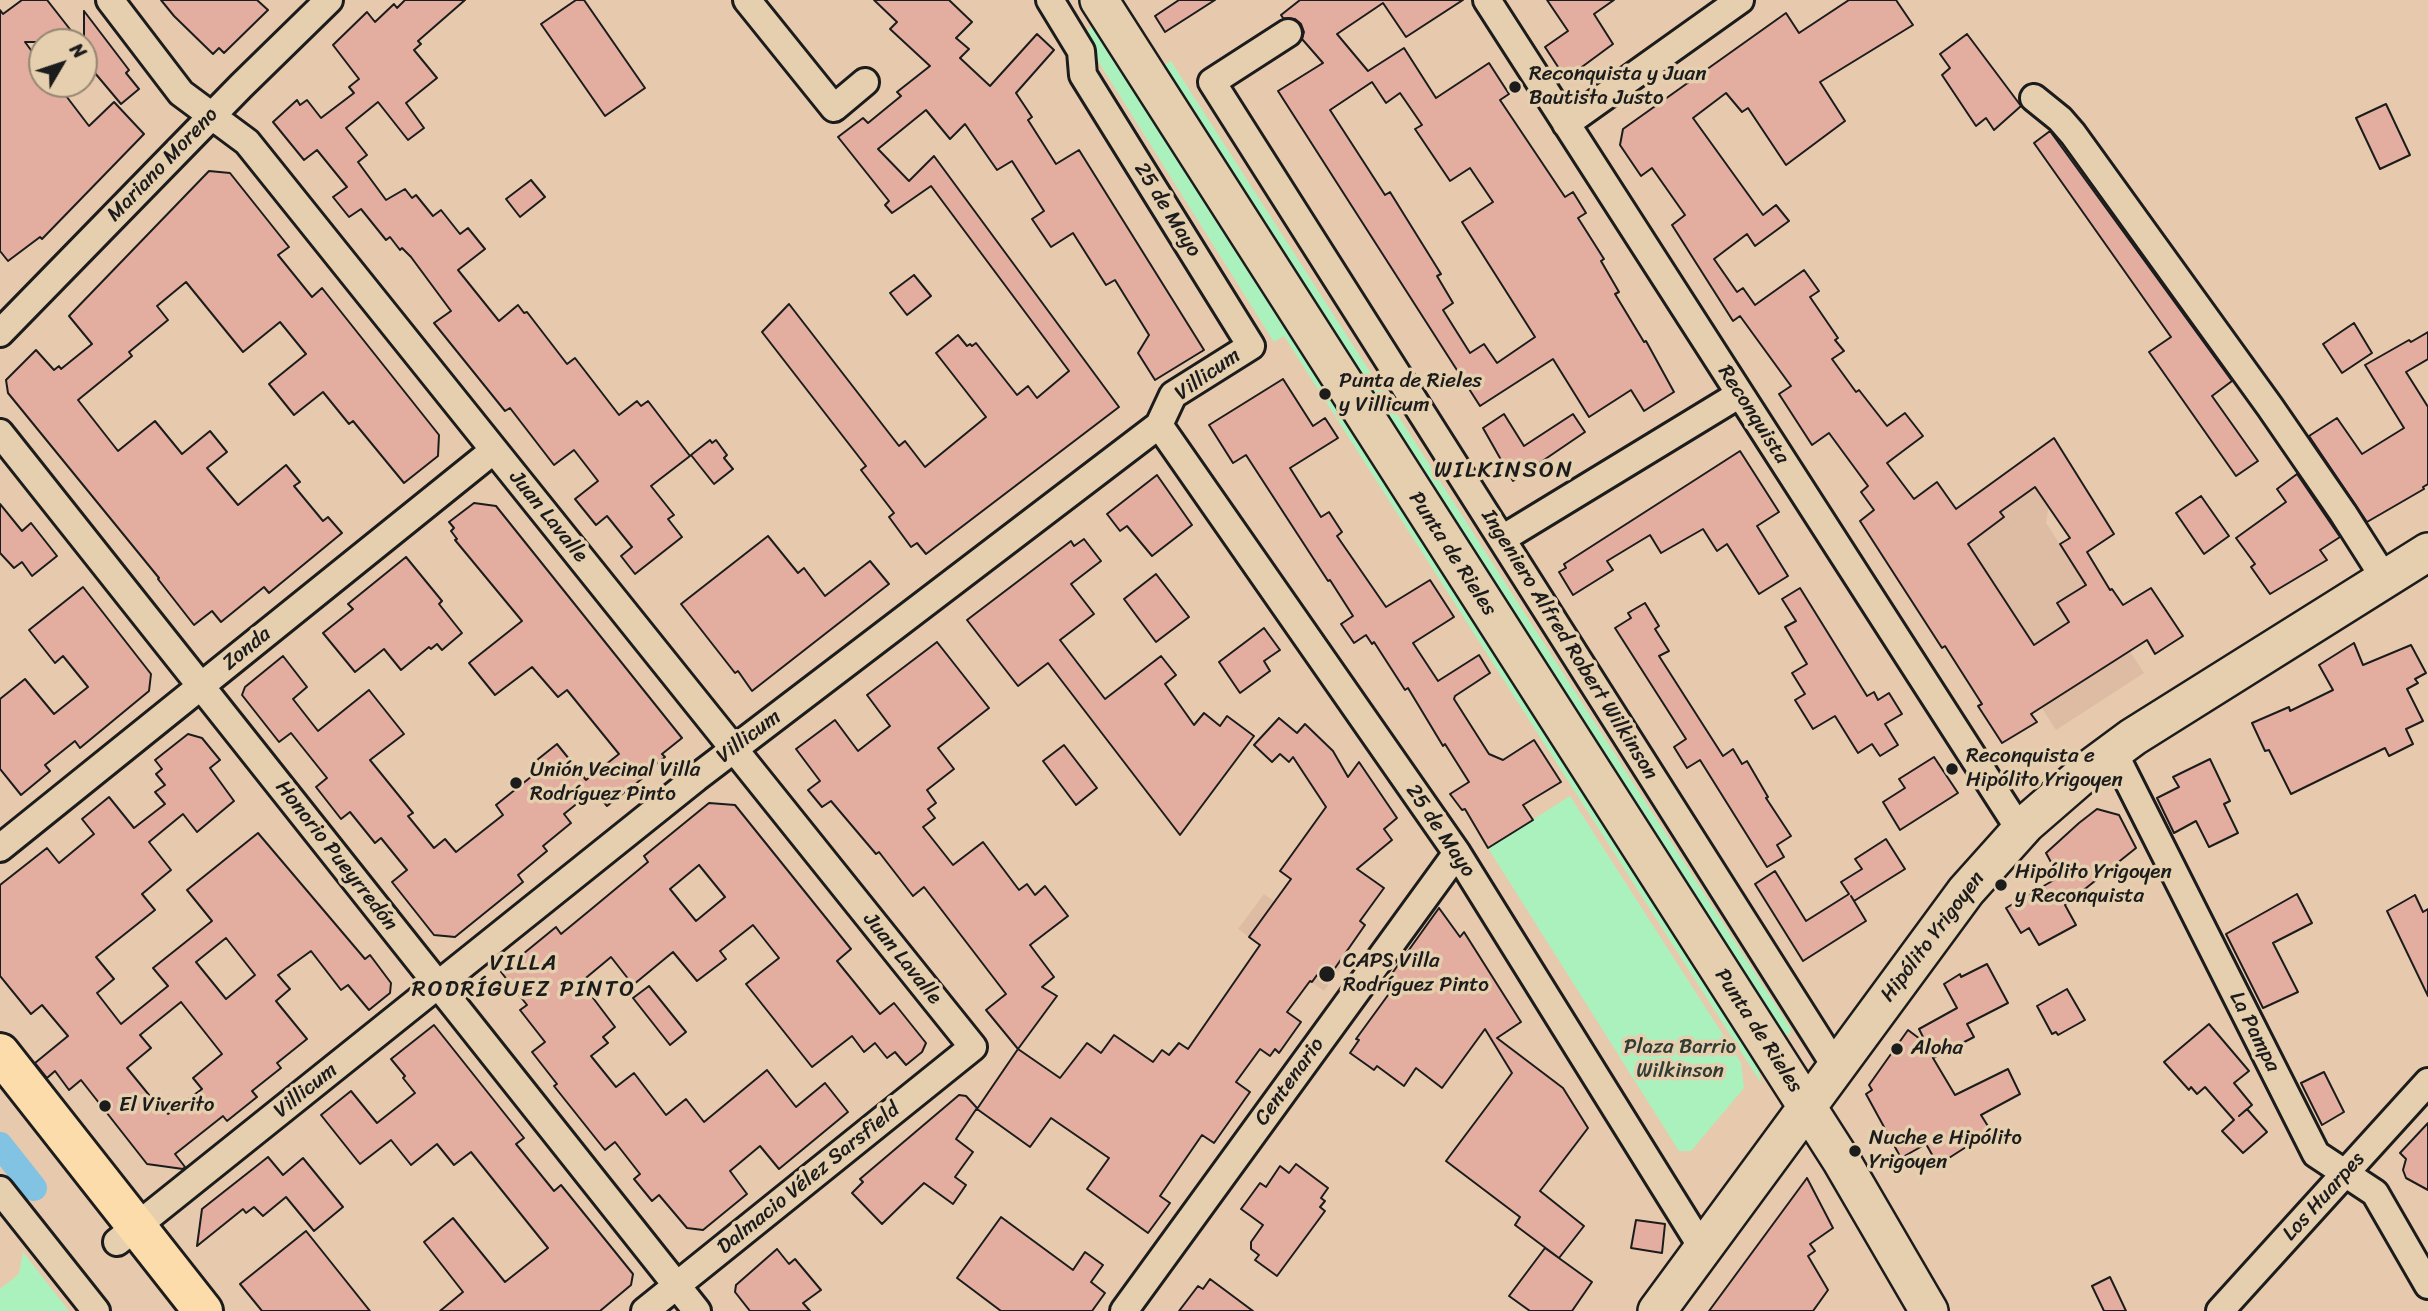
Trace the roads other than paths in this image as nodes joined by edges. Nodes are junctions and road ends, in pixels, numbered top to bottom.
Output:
1 (110, 0) edge
2 (329, 0) edge
3 (747, 0) edge
4 (1050, 0) edge
5 (1099, 0) edge
6 (1487, 0) edge
7 (1740, 0) edge
8 (1287, 33) dead end
9 (865, 82) dead end
10 (2034, 98) dead end
11 (212, 116) junction
12 (1566, 124) junction
13 (0, 333) edge
14 (1251, 346) joint
15 (1740, 394) junction
16 (1159, 425) junction
17 (0, 433) edge
18 (494, 450) junction
19 (1502, 539) junction
20 (2428, 552) edge
21 (2385, 579) junction
22 (201, 686) junction
23 (733, 749) junction
24 (2113, 751) junction
25 (2020, 830) junction
26 (0, 848) edge
27 (1457, 853) junction
28 (438, 984) junction
29 (972, 1047) joint
30 (0, 1054) edge
31 (1836, 1067) junction
32 (2428, 1082) edge
33 (0, 1094) edge
34 (1807, 1107) junction
35 (2345, 1173) junction
36 (0, 1190) edge
37 (127, 1234) junction
38 (1703, 1249) junction
39 (677, 1285) junction
40 (2428, 1285) edge
41 (96, 1311) edge
42 (171, 1311) edge
43 (203, 1311) edge
44 (645, 1311) edge
45 (697, 1311) edge
46 (1124, 1311) edge
47 (1657, 1311) edge
48 (1929, 1311) edge
49 (2220, 1311) edge

1 - 11 street, Juan Lavalle
2 - 11 street, Mariano Moreno
3 - 9 street
4 - 14 street, 25 de Mayo
5 - 34 street, Punta de Rieles
6 - 12 street, Reconquista
7 - 12 street
8 - 19 street, Ingeniero Alfred Robert Wilkinson
10 - 21 street
11 - 13 street, Mariano Moreno
11 - 18 street, Juan Lavalle
12 - 15 street, Reconquista
14 - 16 street, Villicum
15 - 19 street
15 - 25 street, Reconquista
16 - 23 street, Villicum
16 - 27 street, 25 de Mayo
17 - 22 street, Honorio Pueyrredón
18 - 22 street, Zonda
18 - 23 street, Juan Lavalle
19 - 31 street, Ingeniero Alfred Robert Wilkinson
20 - 21 street, Hipólito Yrigoyen
21 - 24 street, Hipólito Yrigoyen
22 - 26 street, Zonda
22 - 28 street, Honorio Pueyrredón
23 - 28 street, Villicum
23 - 29 street, Juan Lavalle
24 - 25 street, Hipólito Yrigoyen
24 - 35 street, La Pampa
25 - 31 street, Hipólito Yrigoyen
27 - 38 street, 25 de Mayo
27 - 46 street, Centenario
28 - 37 street, Villicum
28 - 39 street, Honorio Pueyrredón
29 - 39 street, Dalmacio Vélez Sarsfield
30 - 37 main road
31 - 34 street, Hipólito Yrigoyen
32 - 35 street, Los Huarpes
33 - 37 main road
34 - 38 street, Hipólito Yrigoyen
34 - 48 street, Punta de Rieles
35 - 40 street, La Pampa
35 - 49 street, Los Huarpes
36 - 41 street
37 - 42 main road
37 - 43 main road
38 - 47 street, Hipólito Yrigoyen
39 - 44 street, Dalmacio Vélez Sarsfield
39 - 45 street, Honorio Pueyrredón

